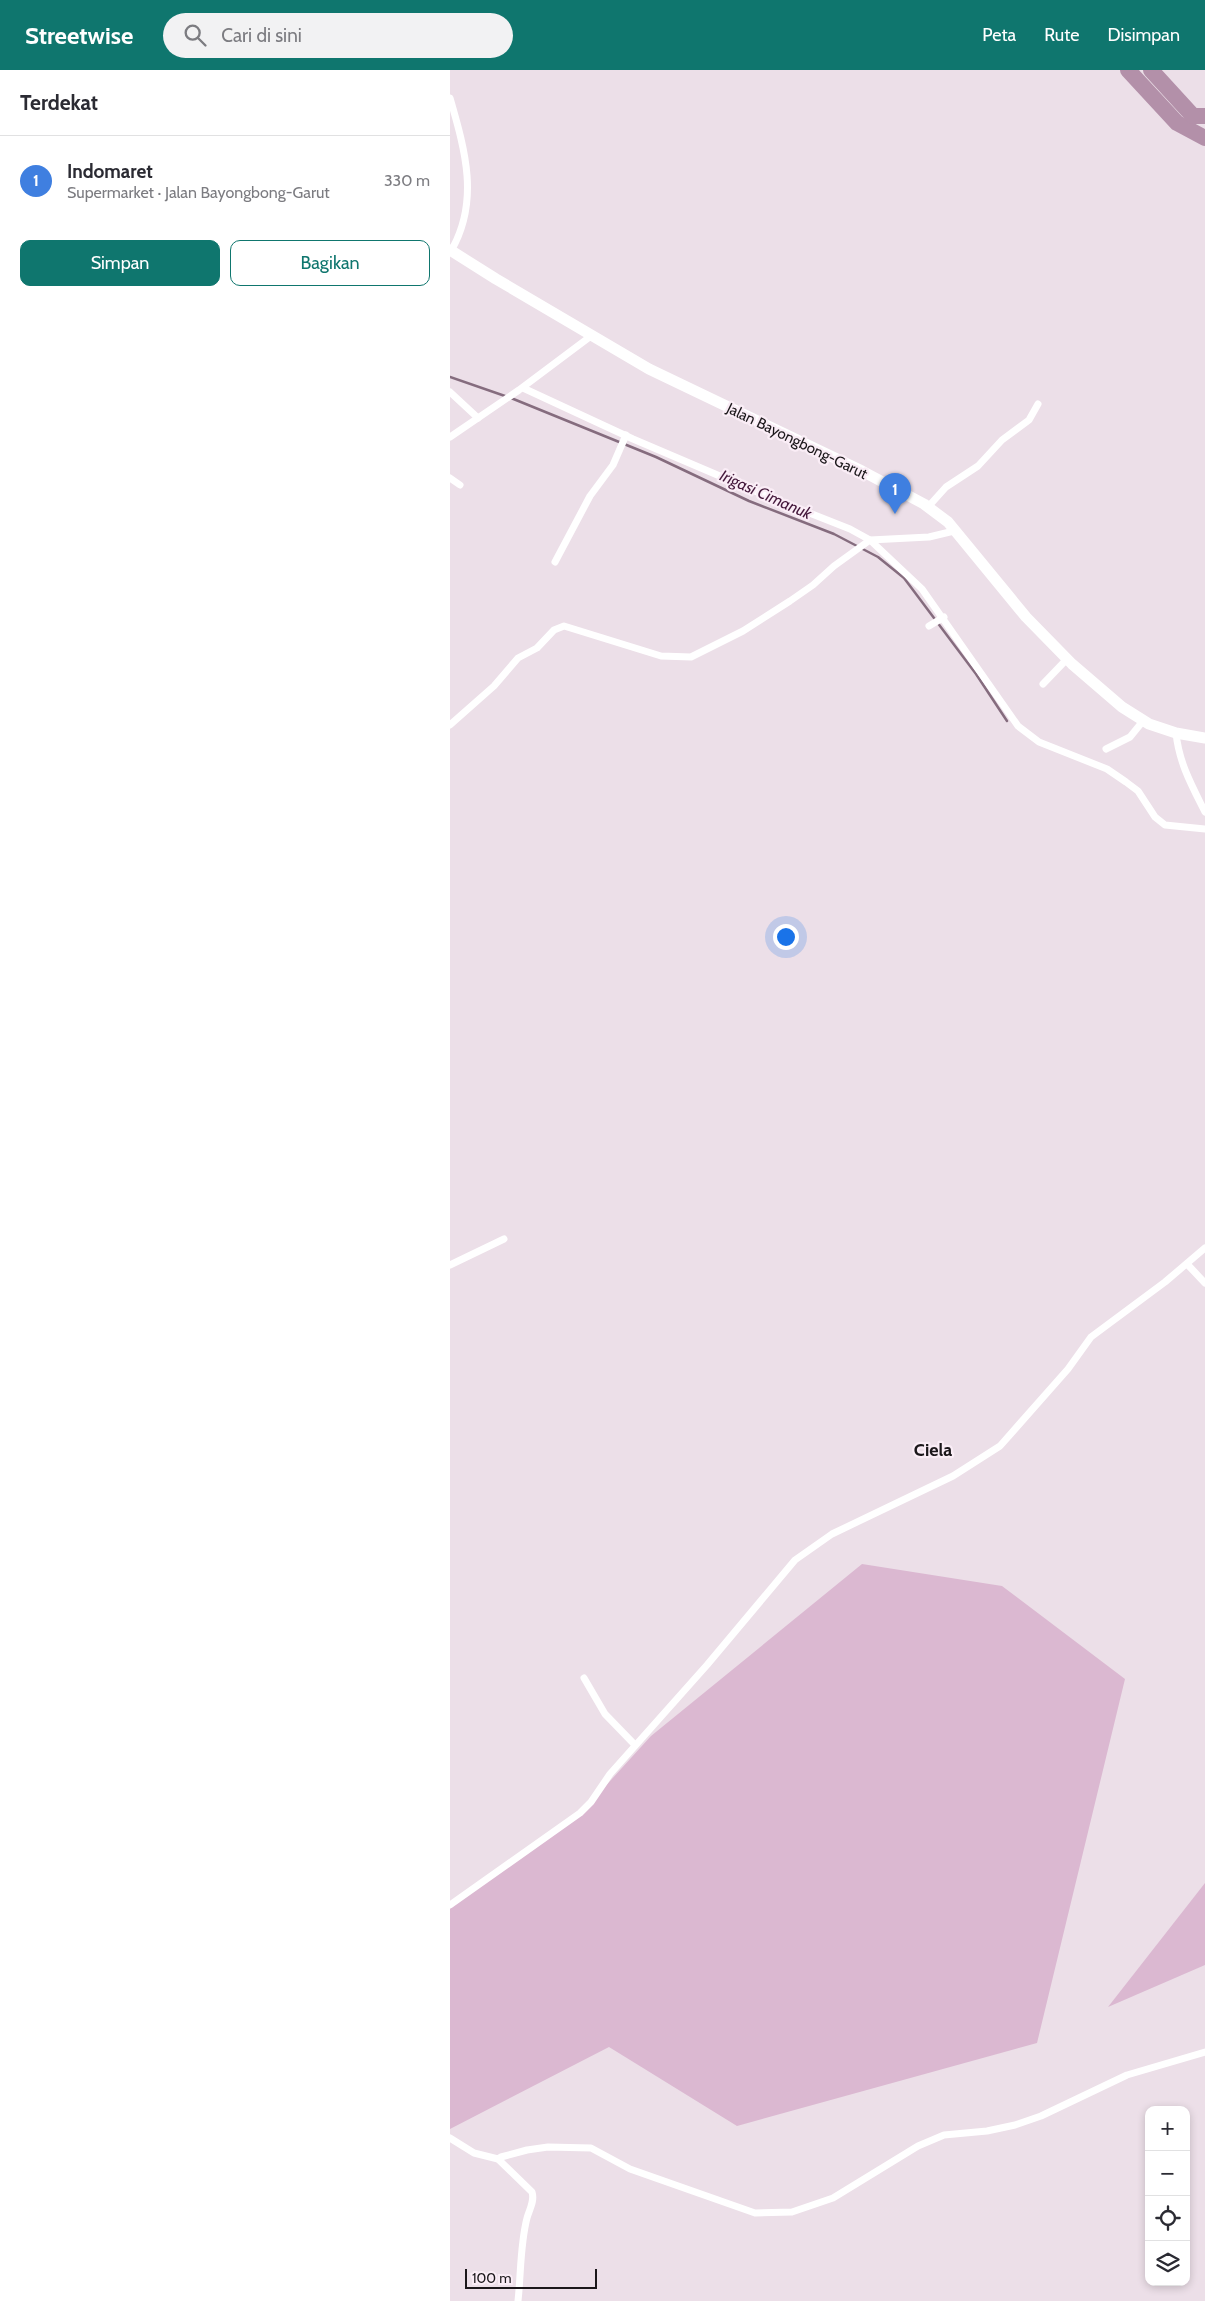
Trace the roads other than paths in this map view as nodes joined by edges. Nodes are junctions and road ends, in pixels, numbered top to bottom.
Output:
1 (450, 98) edge
2 (450, 250) edge
3 (592, 336) junction
4 (521, 389) junction
5 (450, 392) edge
6 (1038, 404) dead end
7 (478, 418) junction
8 (450, 437) edge
9 (625, 439) junction
10 (450, 478) edge
11 (460, 485) dead end
12 (928, 507) junction
13 (954, 532) junction
14 (869, 541) junction
15 (555, 562) dead end
16 (942, 618) junction
17 (931, 625) dead end
18 (1067, 658) junction
19 (1042, 684) dead end
20 (1143, 721) junction
21 (450, 725) edge
22 (1176, 733) junction
23 (1205, 738) edge
24 (1106, 749) dead end
25 (1204, 811) edge
26 (1205, 829) edge
27 (504, 1239) dead end
28 (1205, 1248) edge
29 (1187, 1264) junction
30 (450, 1265) edge
31 (1205, 1283) edge
32 (584, 1678) dead end
33 (635, 1745) junction
34 (450, 1906) edge
35 (1205, 2052) edge
36 (450, 2138) edge
37 (498, 2159) junction
38 (518, 2301) edge

1 - 2 street
2 - 3 main road, Jalan Bayongbong-Garut
3 - 4 street
3 - 12 main road, Jalan Bayongbong-Garut
4 - 7 street
4 - 9 street
5 - 7 street
6 - 12 street
7 - 8 street
9 - 14 street
9 - 15 street
10 - 11 street
12 - 13 main road, Jalan Bayongbong-Garut
13 - 14 street
13 - 18 main road, Jalan Bayongbong-Garut
14 - 16 street
14 - 21 street
16 - 17 street
16 - 26 street
18 - 19 street
18 - 20 main road, Jalan Bayongbong-Garut
20 - 22 main road, Jalan Bayongbong-Garut
20 - 24 street
22 - 23 main road, Jalan Bayongbong-Garut
22 - 25 street
27 - 30 street
28 - 29 street
29 - 31 street
29 - 33 street
32 - 33 street
33 - 34 street
35 - 37 street
36 - 37 street
37 - 38 street

